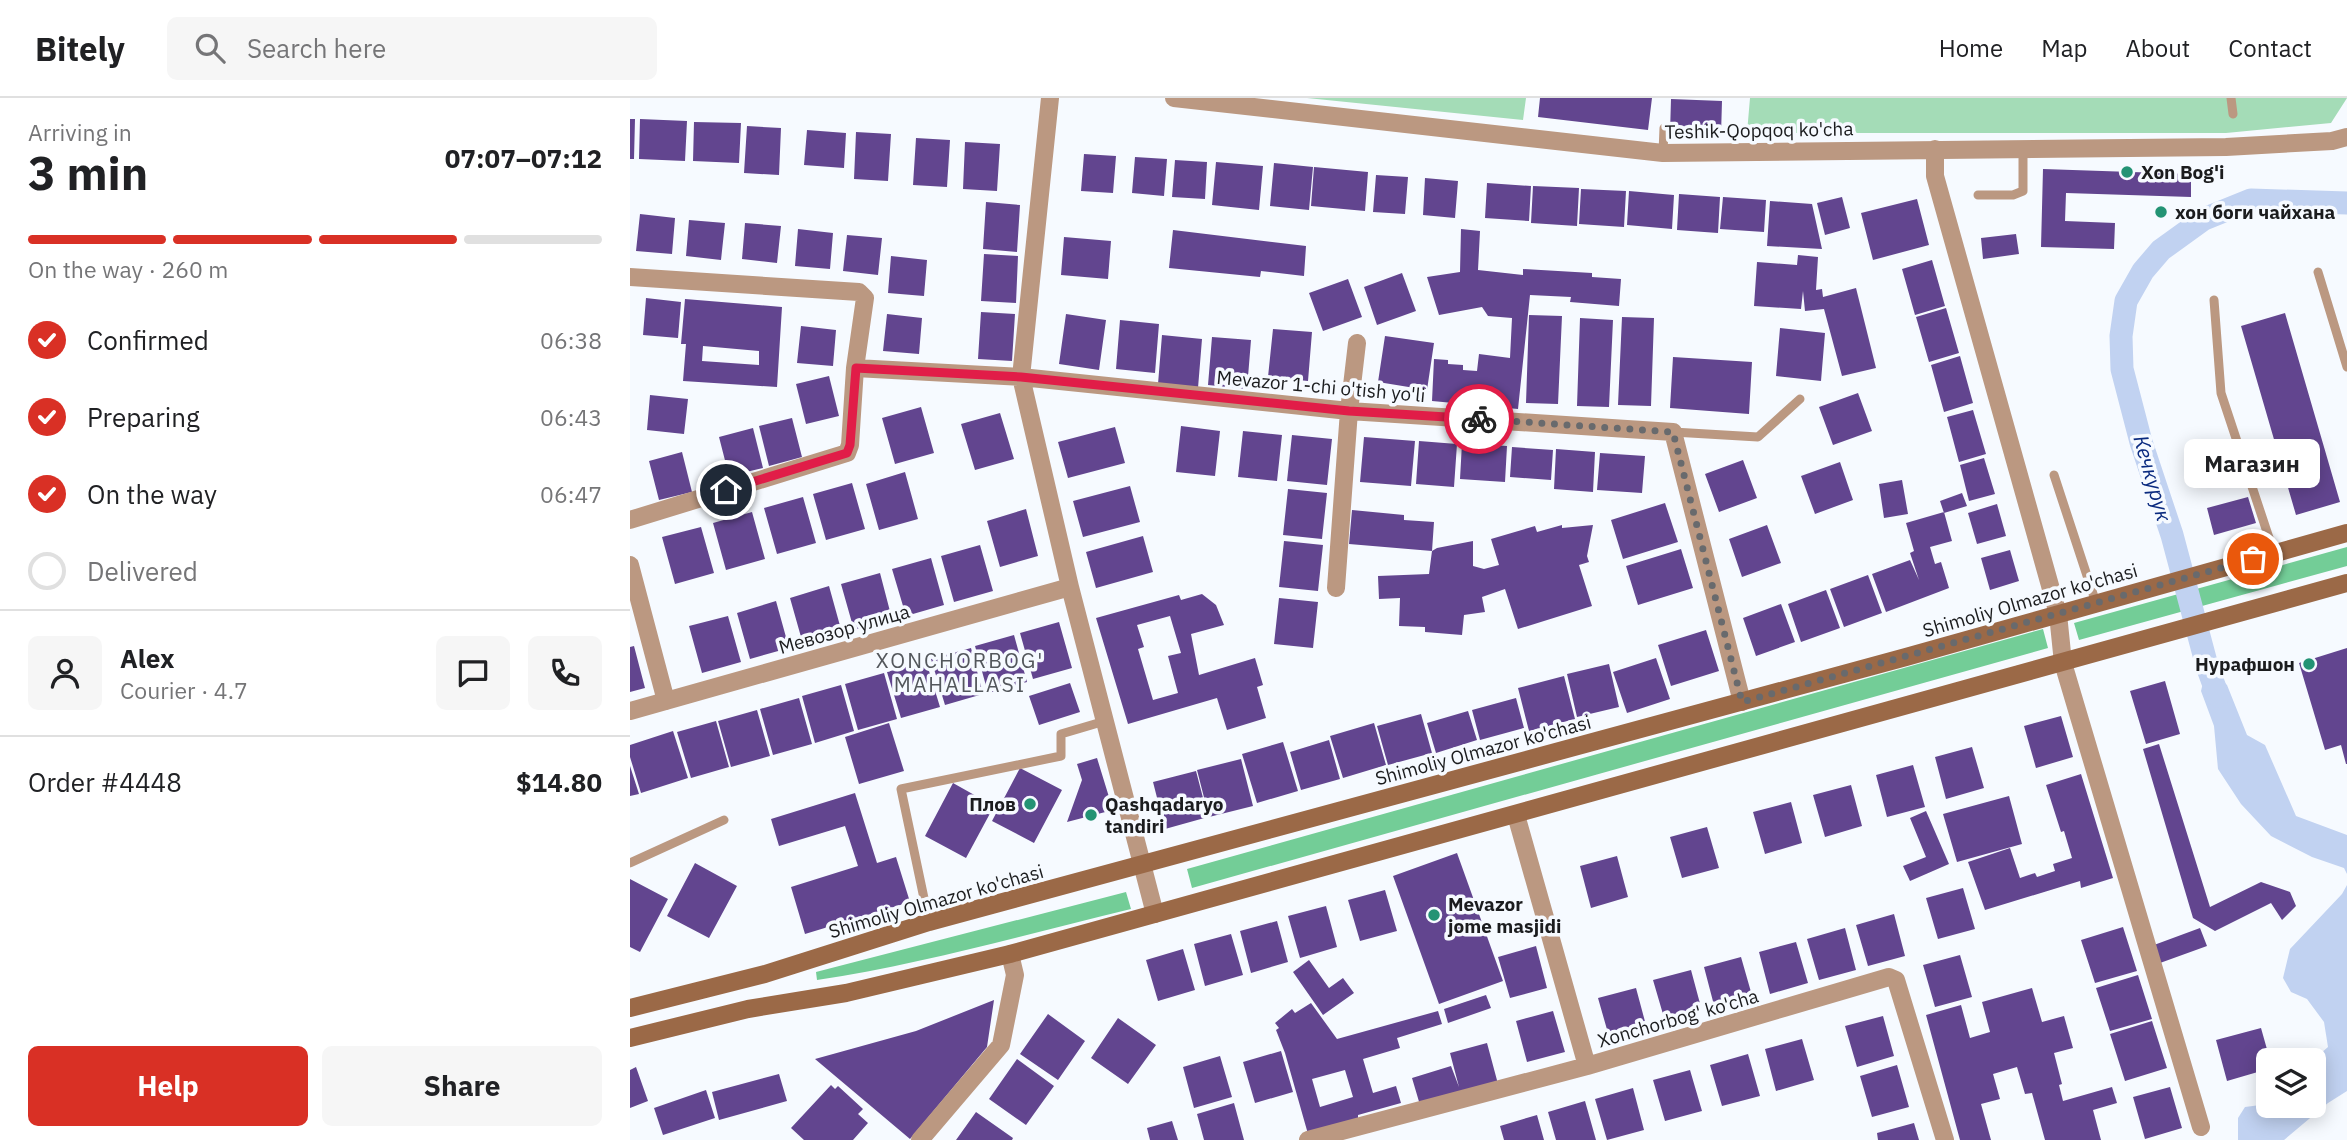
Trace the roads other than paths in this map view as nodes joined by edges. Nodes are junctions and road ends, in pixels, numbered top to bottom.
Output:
1 (1051, 98) edge
2 (1174, 98) edge
3 (2231, 98) edge
4 (2233, 114) dead end
5 (1664, 128) dead end
6 (2347, 137) edge
7 (2023, 148) junction
8 (1935, 149) junction
9 (1662, 153) junction
10 (1978, 195) dead end
11 (2318, 272) dead end
12 (630, 277) edge
13 (2214, 300) dead end
14 (1357, 343) dead end
15 (856, 368) junction
16 (2347, 368) edge
17 (1021, 377) junction
18 (1800, 399) dead end
19 (1349, 411) junction
20 (1673, 432) junction
21 (2054, 475) dead end
22 (630, 520) edge
23 (2347, 533) edge
24 (2274, 553) junction
25 (630, 565) edge
26 (2347, 583) edge
27 (1070, 587) junction
28 (1336, 588) dead end
29 (2096, 603) junction
30 (2058, 614) junction
31 (2063, 663) junction
32 (666, 701) junction
33 (1742, 702) junction
34 (630, 711) edge
35 (1105, 721) junction
36 (1516, 814) junction
37 (724, 820) dead end
38 (630, 863) edge
39 (1141, 864) junction
40 (1155, 914) junction
41 (929, 922) junction
42 (1010, 954) junction
43 (630, 1008) edge
44 (630, 1038) edge
45 (1587, 1066) junction
46 (2202, 1127) dead end
47 (920, 1140) edge
48 (1308, 1140) edge
49 (1945, 1140) edge

1 - 17 street
2 - 9 street, Teshik-Qopqoq ko'cha
3 - 4 lane
5 - 9 lane
6 - 7 street, Teshik-Qopqoq ko'cha
7 - 8 street, Teshik-Qopqoq ko'cha
7 - 10 lane
8 - 9 street, Teshik-Qopqoq ko'cha
8 - 30 street
11 - 16 lane
12 - 15 street
13 - 24 lane
14 - 19 street
15 - 17 street, Mevazor 1-chi o'tish yo'li
15 - 22 street
17 - 19 street, Mevazor 1-chi o'tish yo'li
17 - 27 street
18 - 20 lane
19 - 20 street, Mevazor 1-chi o'tish yo'li
19 - 28 street
20 - 33 street
21 - 29 lane
23 - 24 main road, Shimoliy Olmazor ko'chasi
24 - 29 main road, Shimoliy Olmazor ko'chasi
25 - 32 street
26 - 31 main road
27 - 32 street, Мевозор улица
27 - 35 street
29 - 30 main road, Shimoliy Olmazor ko'chasi
30 - 31 street
30 - 33 main road, Shimoliy Olmazor ko'chasi
31 - 36 main road
31 - 46 street
32 - 34 street, Мевозор улица
33 - 39 main road, Shimoliy Olmazor ko'chasi
35 - 39 street
35 - 41 lane
36 - 40 main road
36 - 45 street
37 - 38 lane
39 - 40 street
39 - 41 main road, Shimoliy Olmazor ko'chasi
40 - 42 main road
41 - 43 main road, Shimoliy Olmazor ko'chasi
42 - 44 main road
42 - 47 street
45 - 48 street, Xonchorbog' ko'cha
45 - 49 street, Xonchorbog' ko'cha

